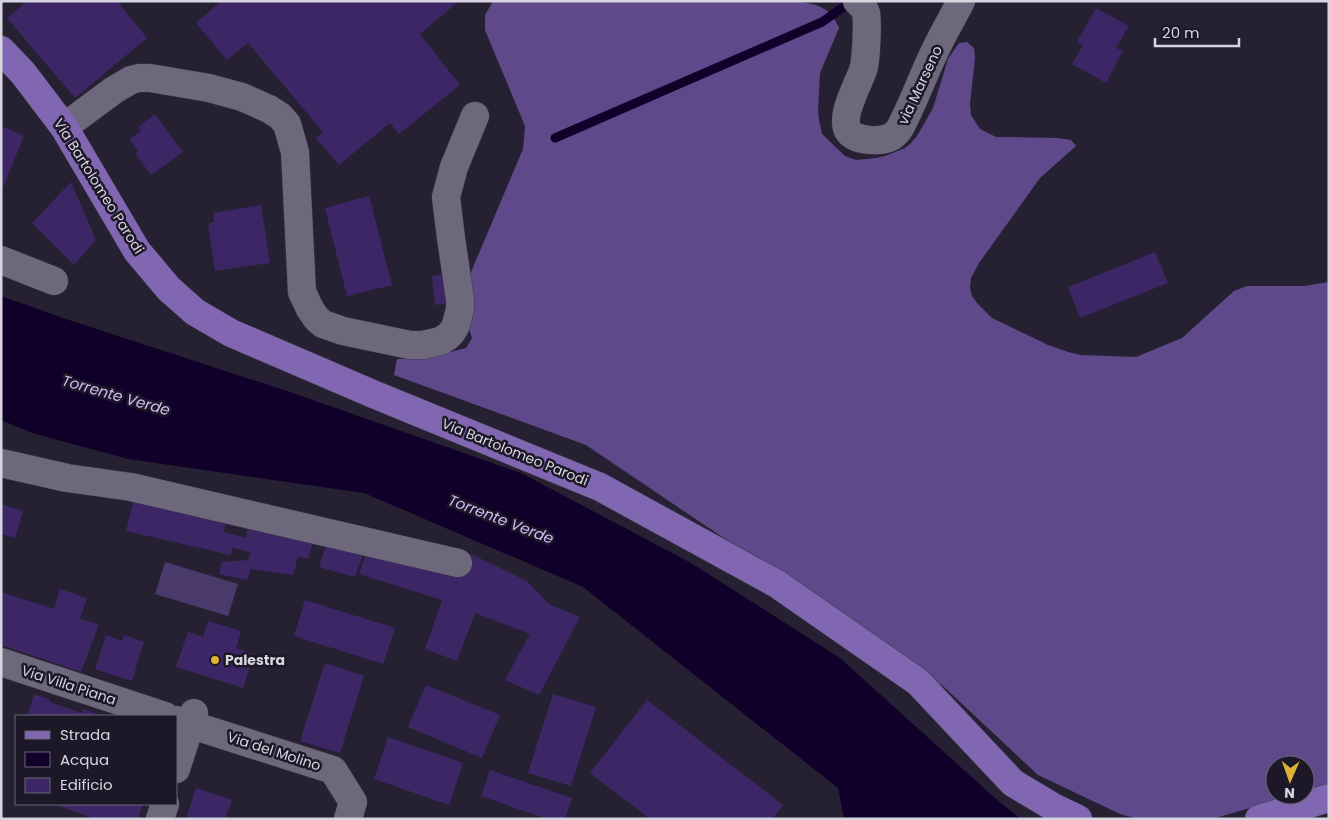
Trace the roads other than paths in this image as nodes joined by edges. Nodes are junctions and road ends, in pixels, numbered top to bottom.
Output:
1 (857, 1) edge
2 (961, 1) edge
3 (1, 50) edge
4 (475, 116) dead end
5 (64, 127) junction
6 (1, 260) edge
7 (54, 281) dead end
8 (1, 462) edge
9 (458, 564) dead end
10 (1, 662) edge
11 (162, 715) edge
12 (187, 719) edge
13 (178, 760) edge
14 (1329, 798) edge
15 (165, 805) edge
16 (160, 819) edge
17 (348, 819) edge
18 (1078, 819) edge
19 (1259, 819) edge

1 - 2 street, via Marseno
3 - 5 main road, Via Bartolomeo Parodi
4 - 5 street
5 - 18 main road, Via Bartolomeo Parodi
6 - 7 street
8 - 9 street
10 - 11 street, Via Villa Piana
12 - 13 street
12 - 17 street, Via del Molino
14 - 19 main road
15 - 16 street

